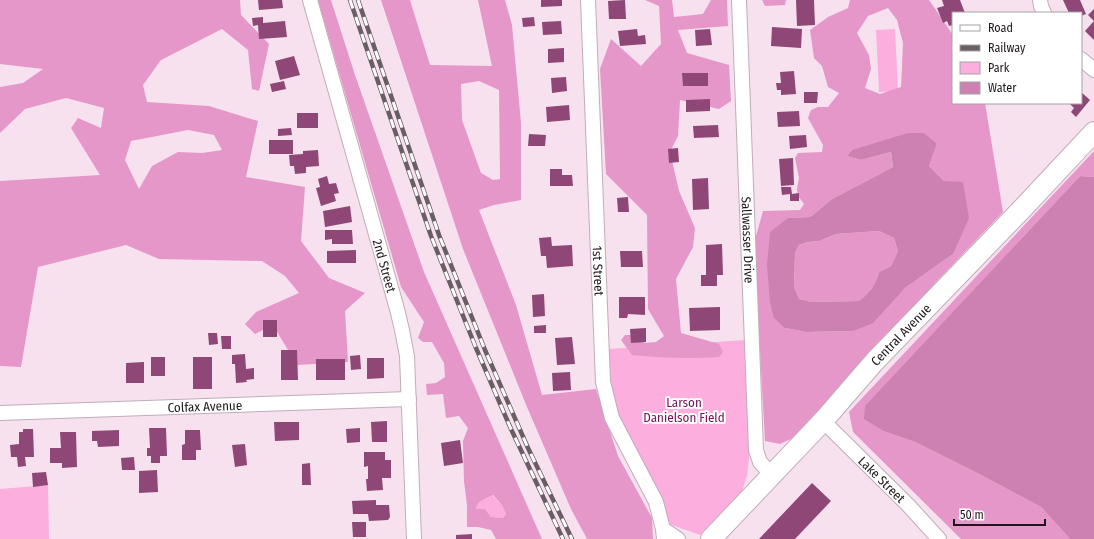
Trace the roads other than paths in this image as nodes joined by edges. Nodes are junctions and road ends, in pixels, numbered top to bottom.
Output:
1 (310, 0) edge
2 (588, 0) edge
3 (739, 0) edge
4 (1040, 0) edge
5 (1044, 12) edge
6 (1082, 59) edge
7 (1094, 70) edge
8 (1094, 132) edge
9 (409, 399) junction
10 (0, 413) edge
11 (823, 421) junction
12 (772, 475) junction
13 (664, 534) edge
14 (414, 539) edge
15 (678, 539) edge
16 (711, 539) edge
17 (939, 539) edge

1 - 9 street, 2nd Street
2 - 13 street, 1st Street
3 - 12 street, Sallwasser Drive
4 - 5 street
6 - 7 street
8 - 11 street, Central Avenue
9 - 10 street, Colfax Avenue
9 - 14 street, 2nd Street
11 - 12 street, Central Avenue
11 - 17 street, Lake Street
12 - 16 street, Central Avenue
13 - 15 street, 1st Street

